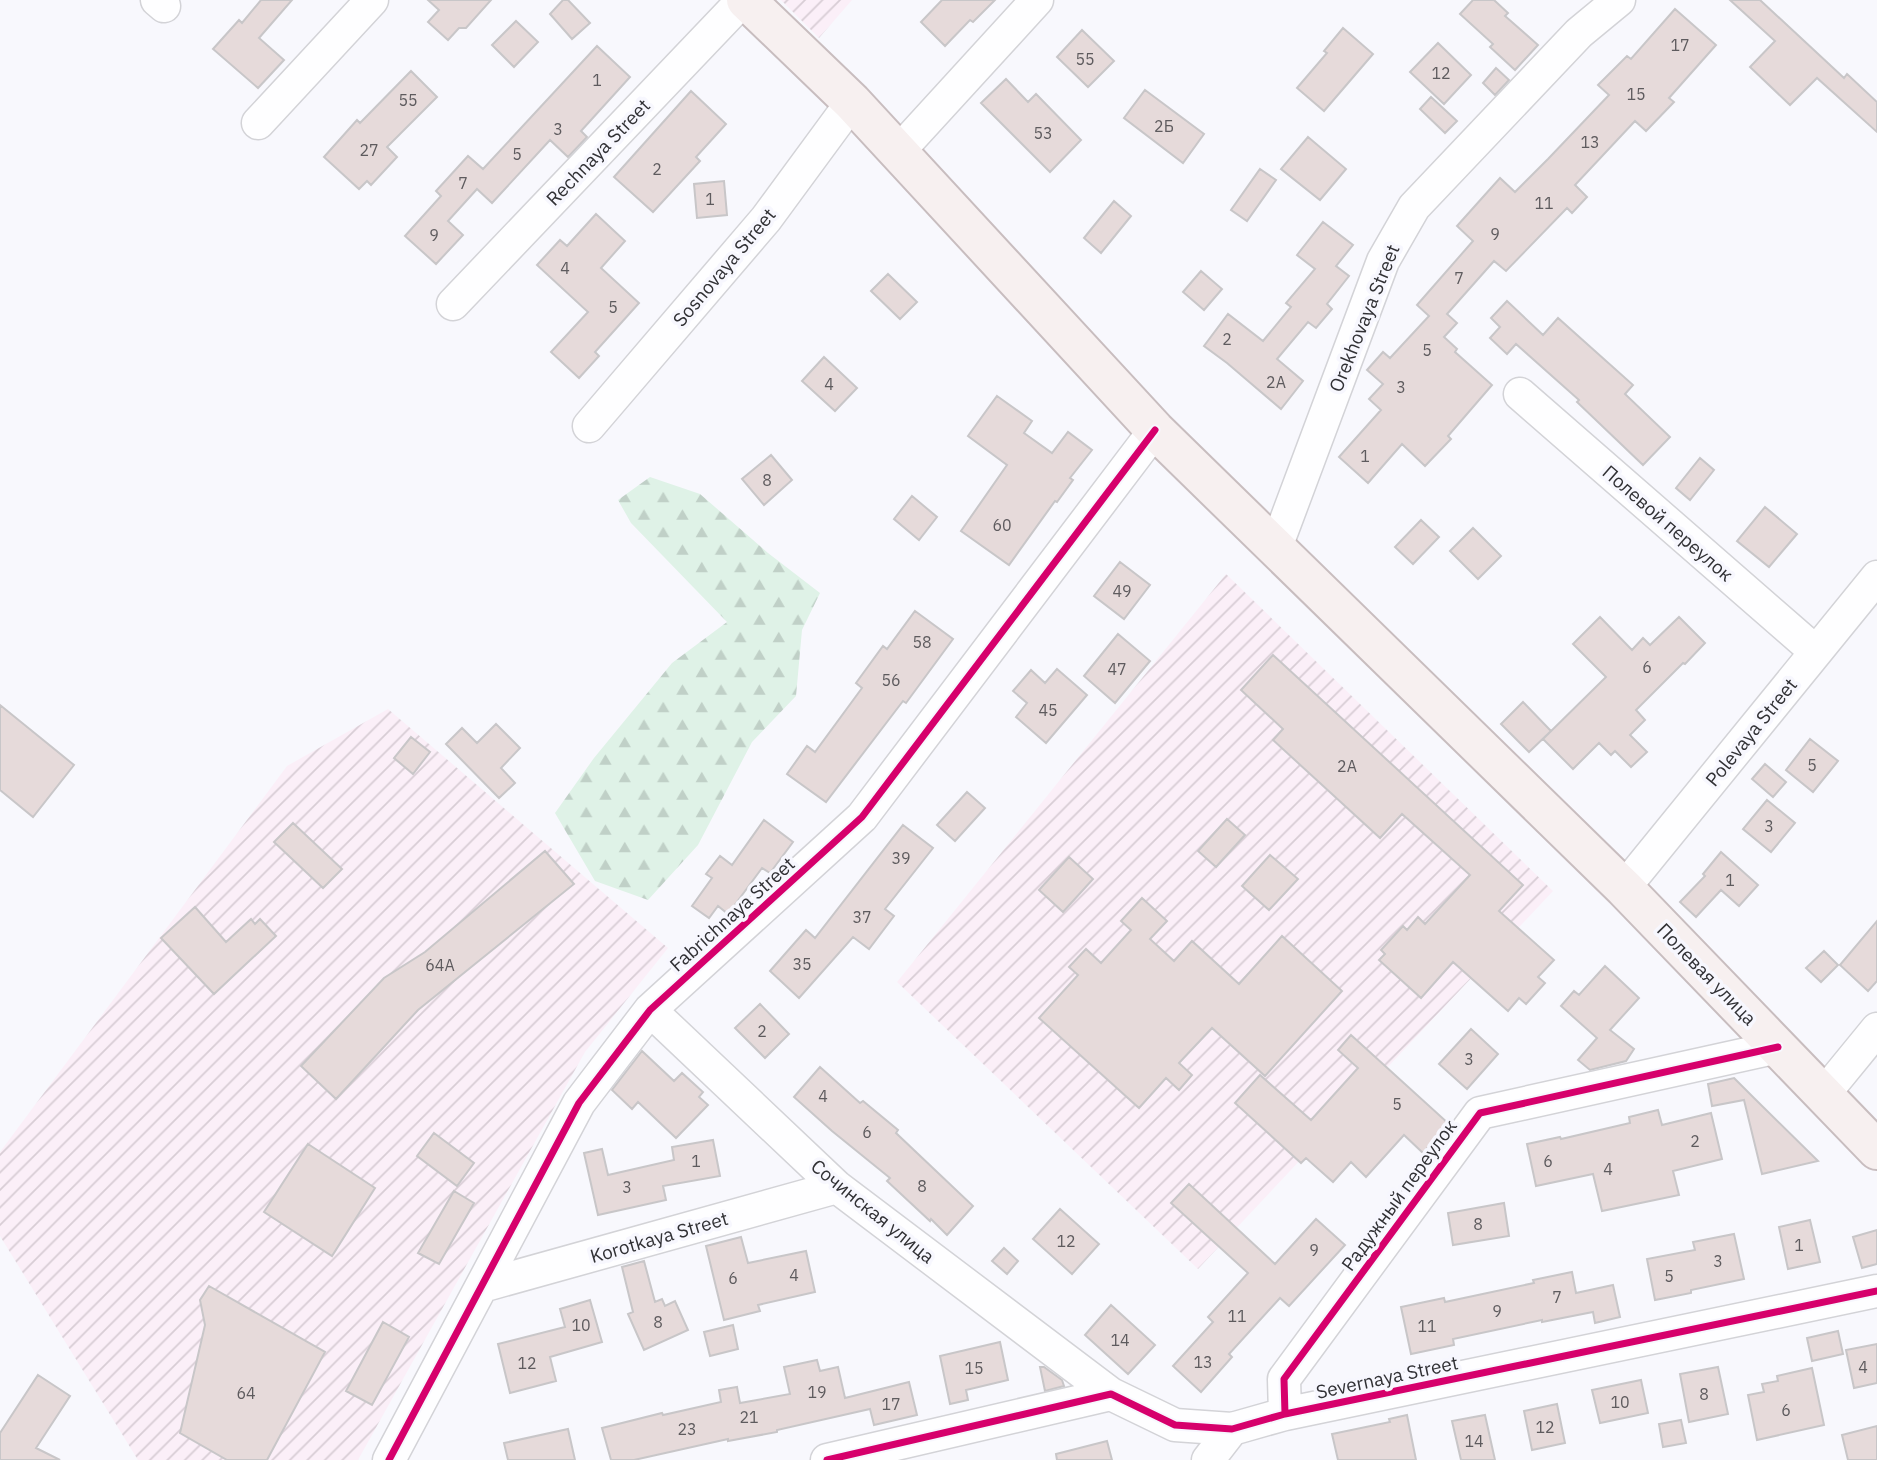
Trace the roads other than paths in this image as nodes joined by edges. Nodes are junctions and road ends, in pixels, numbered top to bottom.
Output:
1 (372, 0) edge
2 (745, 0) edge
3 (1037, 0) edge
4 (1619, 0) edge
5 (852, 102) junction
6 (258, 123) dead end
7 (898, 152) junction
8 (453, 304) dead end
9 (1520, 394) dead end
10 (589, 426) dead end
11 (1155, 430) junction
12 (1276, 547) junction
13 (1877, 577) edge
14 (1816, 652) junction
15 (1624, 888) junction
16 (650, 1010) junction
17 (1877, 1029) edge
18 (1778, 1047) junction
19 (1823, 1095) junction
20 (1877, 1150) edge
21 (837, 1187) junction
22 (482, 1286) junction
23 (1877, 1291) edge
24 (1111, 1394) junction
25 (1284, 1414) junction
26 (1232, 1429) junction
27 (389, 1460) edge
28 (827, 1460) edge
29 (1208, 1460) edge

1 - 6 street
2 - 5 main road, Полевая улица
2 - 8 street, Rechnaya Street
3 - 7 street
4 - 12 street, Orekhovaya Street
5 - 7 main road, Полевая улица
5 - 10 street, Sosnovaya Street
7 - 11 main road, Полевая улица
9 - 14 street, Полевой переулок
11 - 12 main road, Полевая улица
11 - 16 street, Fabrichnaya Street
12 - 15 main road, Полевая улица
13 - 14 street, Polevaya Street
14 - 15 street, Polevaya Street
15 - 18 main road, Полевая улица
16 - 21 street, Сочинская улица
16 - 22 street, Fabrichnaya Street
17 - 19 street
18 - 19 main road, Полевая улица
18 - 25 street, Радужный переулок
19 - 20 main road, Полевая улица
21 - 22 street, Korotkaya Street
21 - 24 street, Сочинская улица
22 - 27 street, Fabrichnaya Street
23 - 25 street, Severnaya Street
24 - 26 street, Severnaya Street
24 - 28 street
25 - 26 street, Severnaya Street
26 - 29 street

